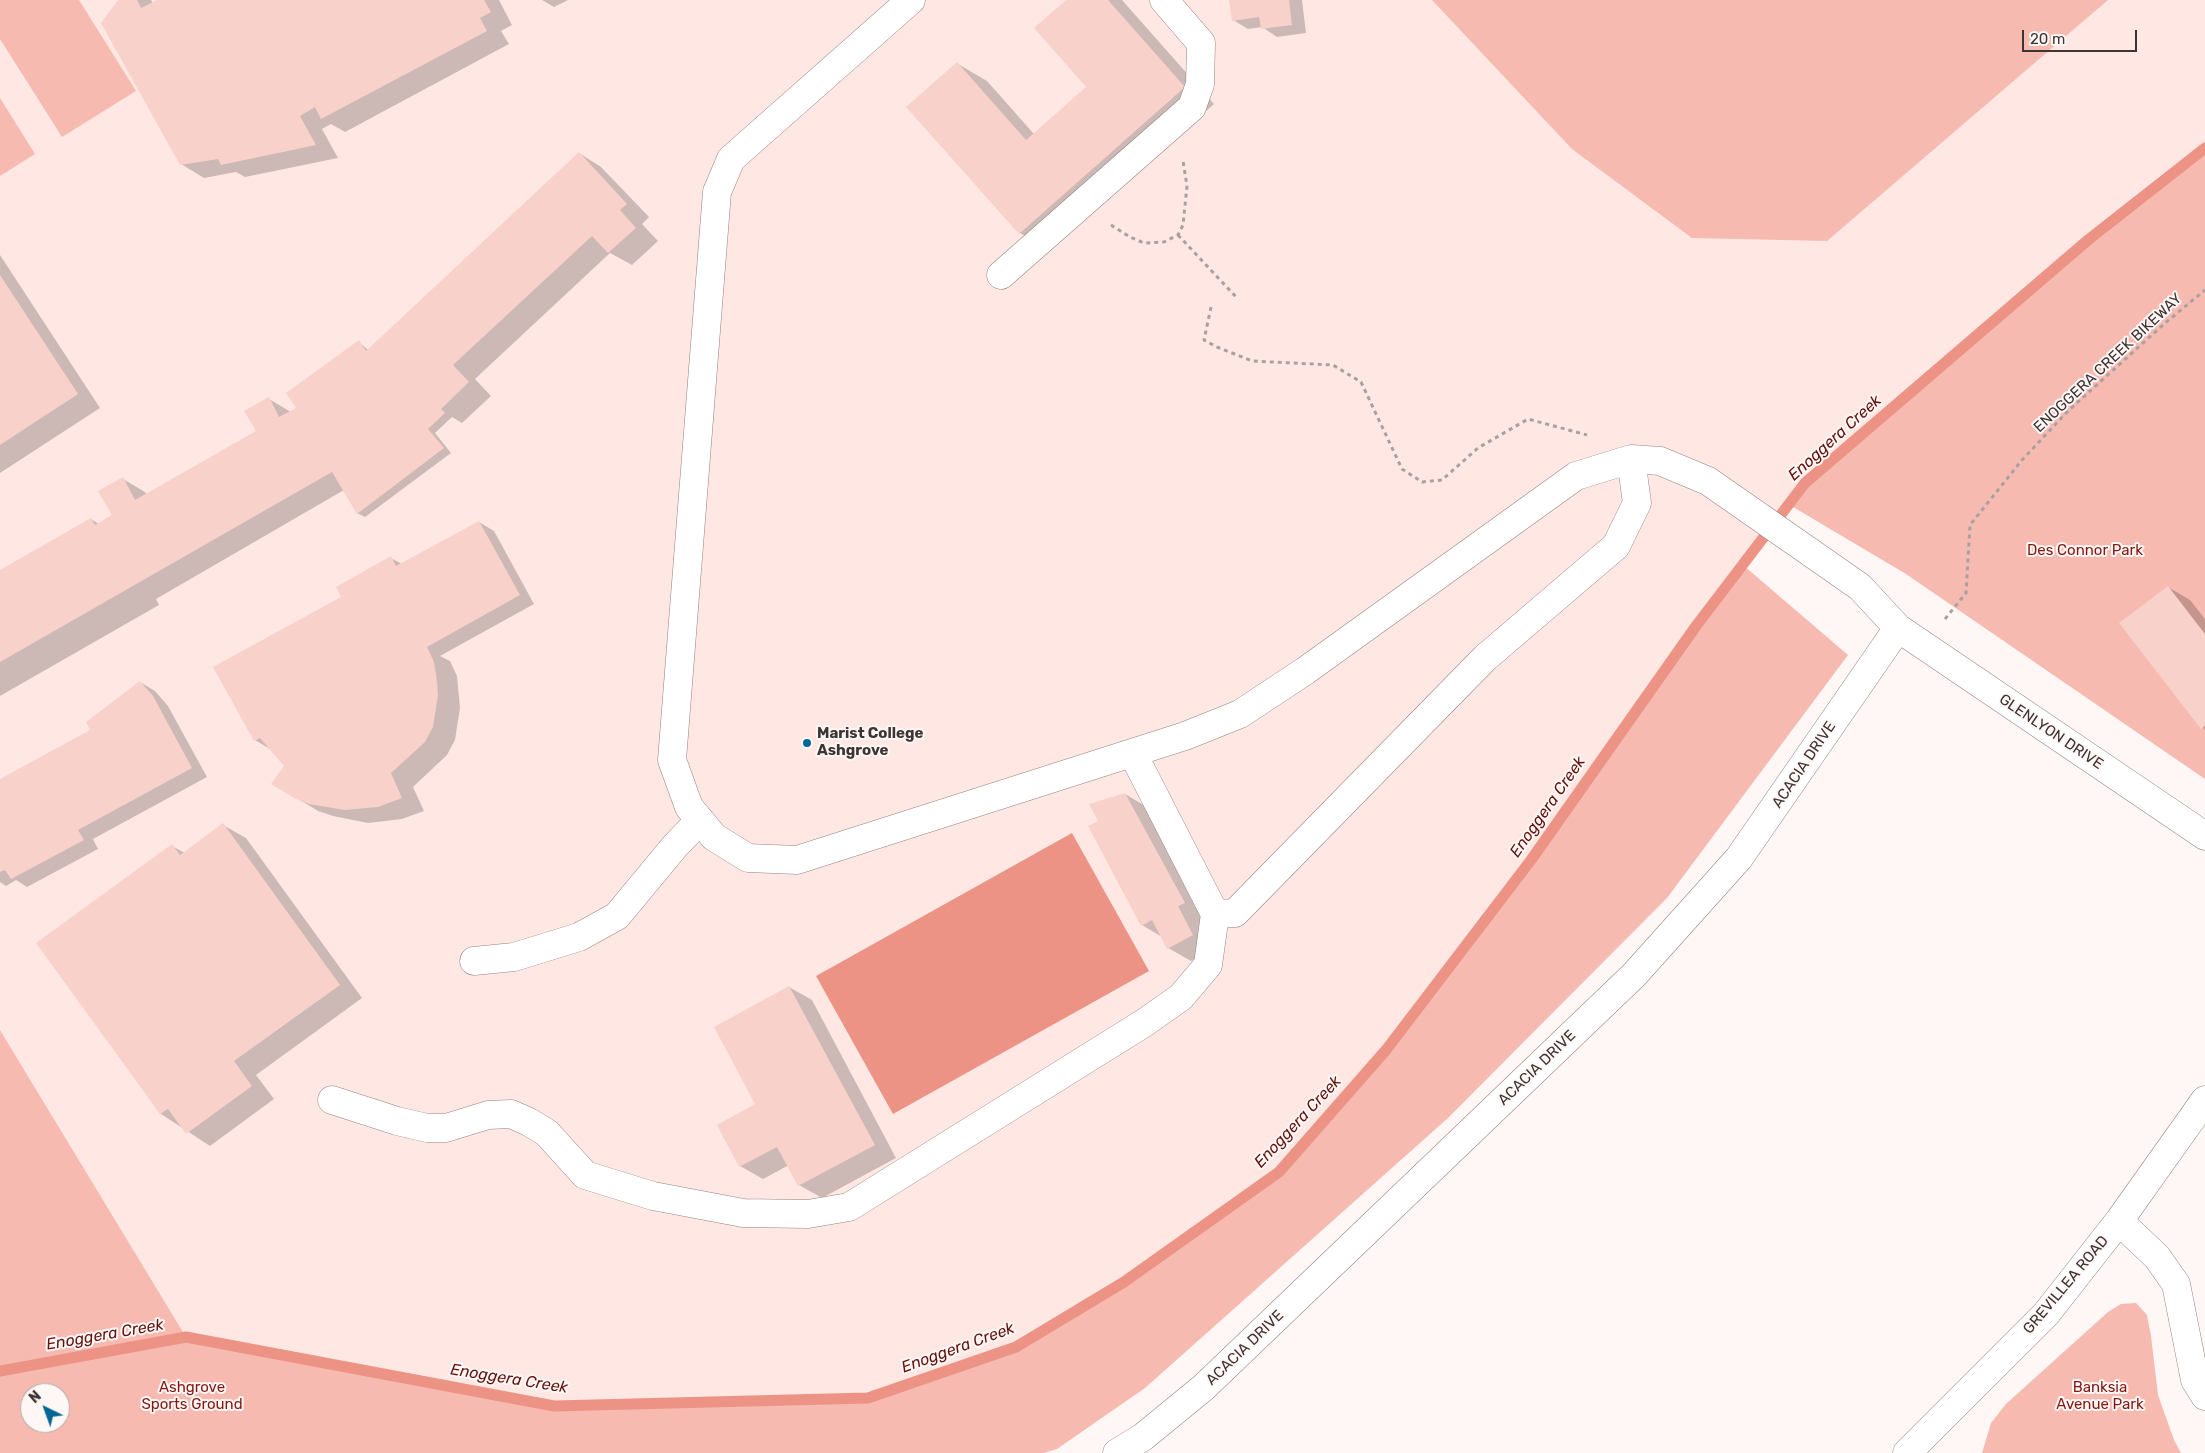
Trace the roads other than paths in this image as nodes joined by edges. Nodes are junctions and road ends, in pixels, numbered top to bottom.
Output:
1 (911, 0) edge
2 (1164, 0) edge
3 (1001, 275) dead end
4 (1631, 458) junction
5 (1898, 628) junction
6 (1133, 754) junction
7 (700, 820) junction
8 (2205, 836) edge
9 (1215, 914) junction
10 (474, 961) dead end
11 (332, 1100) dead end
12 (2205, 1100) edge
13 (2118, 1221) junction
14 (2205, 1396) edge
15 (1117, 1453) edge
16 (1907, 1453) edge

1 - 7 street
2 - 3 street
4 - 5 street, GLENLYON DRIVE
4 - 6 street
4 - 9 street
5 - 8 street, GLENLYON DRIVE
5 - 15 street, ACACIA DRIVE
6 - 7 street
6 - 9 street
7 - 10 street
9 - 11 street
12 - 13 street, GREVILLEA ROAD
13 - 14 street
13 - 16 street, GREVILLEA ROAD

